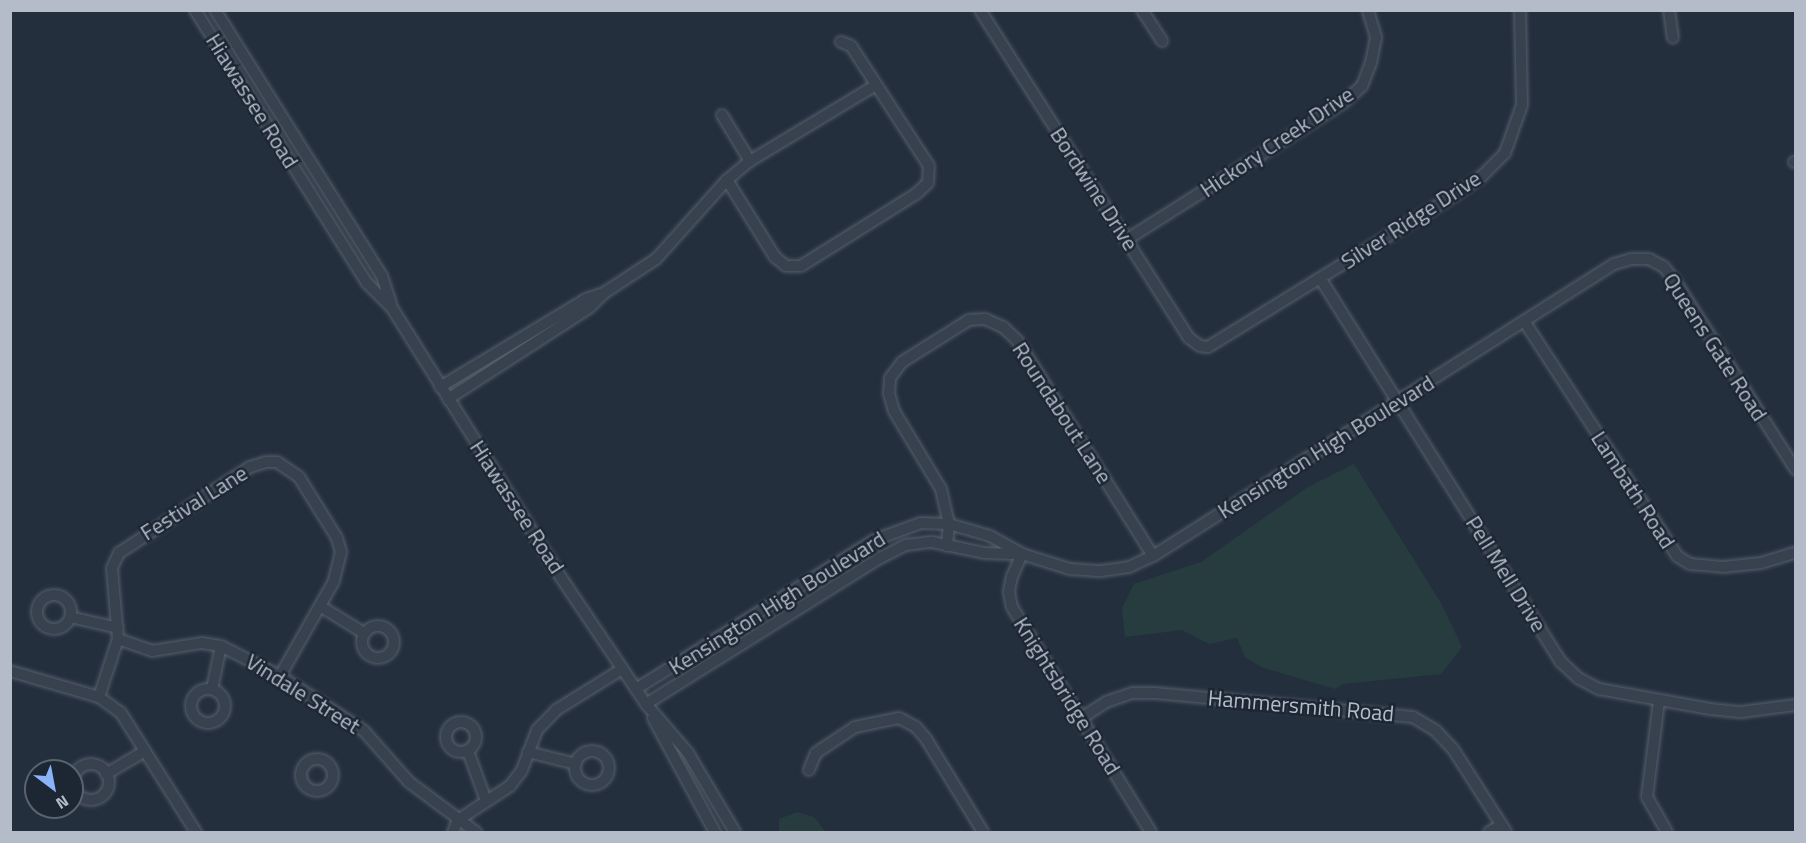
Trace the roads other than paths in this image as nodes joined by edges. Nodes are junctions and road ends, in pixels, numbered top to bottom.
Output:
1 (195, 10) edge
2 (215, 10) edge
3 (980, 10) edge
4 (1142, 10) edge
5 (1368, 10) edge
6 (1520, 10) edge
7 (1669, 10) edge
8 (1673, 38) dead end
9 (1162, 41) dead end
10 (841, 42) dead end
11 (876, 85) junction
12 (722, 115) dead end
13 (750, 161) junction
14 (727, 180) junction
15 (1126, 240) junction
16 (1614, 264) joint
17 (1320, 278) junction
18 (604, 293) junction
19 (392, 308) junction
20 (1524, 321) junction
21 (1220, 342) joint
22 (440, 387) junction
23 (448, 399) junction
24 (1397, 401) junction
25 (1796, 470) edge
26 (949, 524) junction
27 (947, 546) junction
28 (1796, 552) edge
29 (1022, 554) junction
30 (1153, 556) junction
31 (320, 606) junction
32 (70, 617) dead end
33 (364, 633) dead end
34 (118, 634) junction
35 (221, 646) junction
36 (622, 669) junction
37 (10, 671) edge
38 (280, 676) junction
39 (212, 689) dead end
40 (636, 690) junction
41 (99, 697) junction
42 (1659, 701) junction
43 (646, 704) junction
44 (1796, 705) edge
45 (1080, 719) junction
46 (145, 751) junction
47 (468, 751) dead end
48 (528, 752) junction
49 (576, 764) dead end
50 (809, 770) dead end
51 (106, 774) dead end
52 (485, 798) junction
53 (458, 820) junction
54 (1504, 829) edge
55 (196, 832) edge
56 (453, 832) edge
57 (476, 832) edge
58 (715, 832) edge
59 (735, 832) edge
60 (982, 832) edge
61 (1151, 832) edge
62 (1488, 832) edge
63 (1667, 832) edge

1 - 19 street, Hiawassee Road
2 - 19 street, Hiawassee Road
3 - 15 street, Bordwine Drive
4 - 9 street
5 - 15 street, Hickory Creek Drive
6 - 17 street, Silver Ridge Drive
7 - 8 street
10 - 11 street
11 - 13 street
11 - 14 street
12 - 13 street
13 - 14 street
14 - 18 street
15 - 21 street, Bordwine Drive
16 - 20 street, Kensington High Boulevard
16 - 25 street, Queens Gate Road
17 - 21 street, Silver Ridge Drive
17 - 24 street, Pell Mell Drive
18 - 22 street
18 - 23 street
19 - 22 street, Hiawassee Road
20 - 24 street, Kensington High Boulevard
20 - 28 street, Lambath Road
22 - 23 street, Hiawassee Road
23 - 36 street, Hiawassee Road
24 - 30 street, Kensington High Boulevard
24 - 42 street, Pell Mell Drive
26 - 27 street, Roundabout Lane
26 - 29 street, Kensington High Boulevard
26 - 30 street, Roundabout Lane
26 - 40 street, Kensington High Boulevard
27 - 29 street, Kensington High Boulevard
27 - 43 street, Kensington High Boulevard
29 - 30 street, Kensington High Boulevard
29 - 45 street, Knightsbridge Road
31 - 33 street
31 - 34 street, Festival Lane
31 - 38 street, Festival Lane
32 - 34 street, Vindale Street
34 - 35 street, Vindale Street
34 - 41 street, Festival Lane
35 - 38 street, Vindale Street
35 - 39 street
36 - 40 street, Hiawassee Road
36 - 48 street
37 - 41 street
38 - 53 street, Vindale Street
40 - 43 street, Hiawassee Road
41 - 46 street
42 - 44 street, Pell Mell Drive
42 - 63 street
43 - 58 street, Hiawassee Road
43 - 59 street, Hiawassee Road
45 - 54 street, Hammersmith Road
45 - 61 street, Knightsbridge Road
46 - 51 street
46 - 55 street
47 - 52 street
48 - 49 street
48 - 52 street
50 - 60 street
52 - 53 street
53 - 56 street
53 - 57 street, Vindale Street
54 - 62 street

